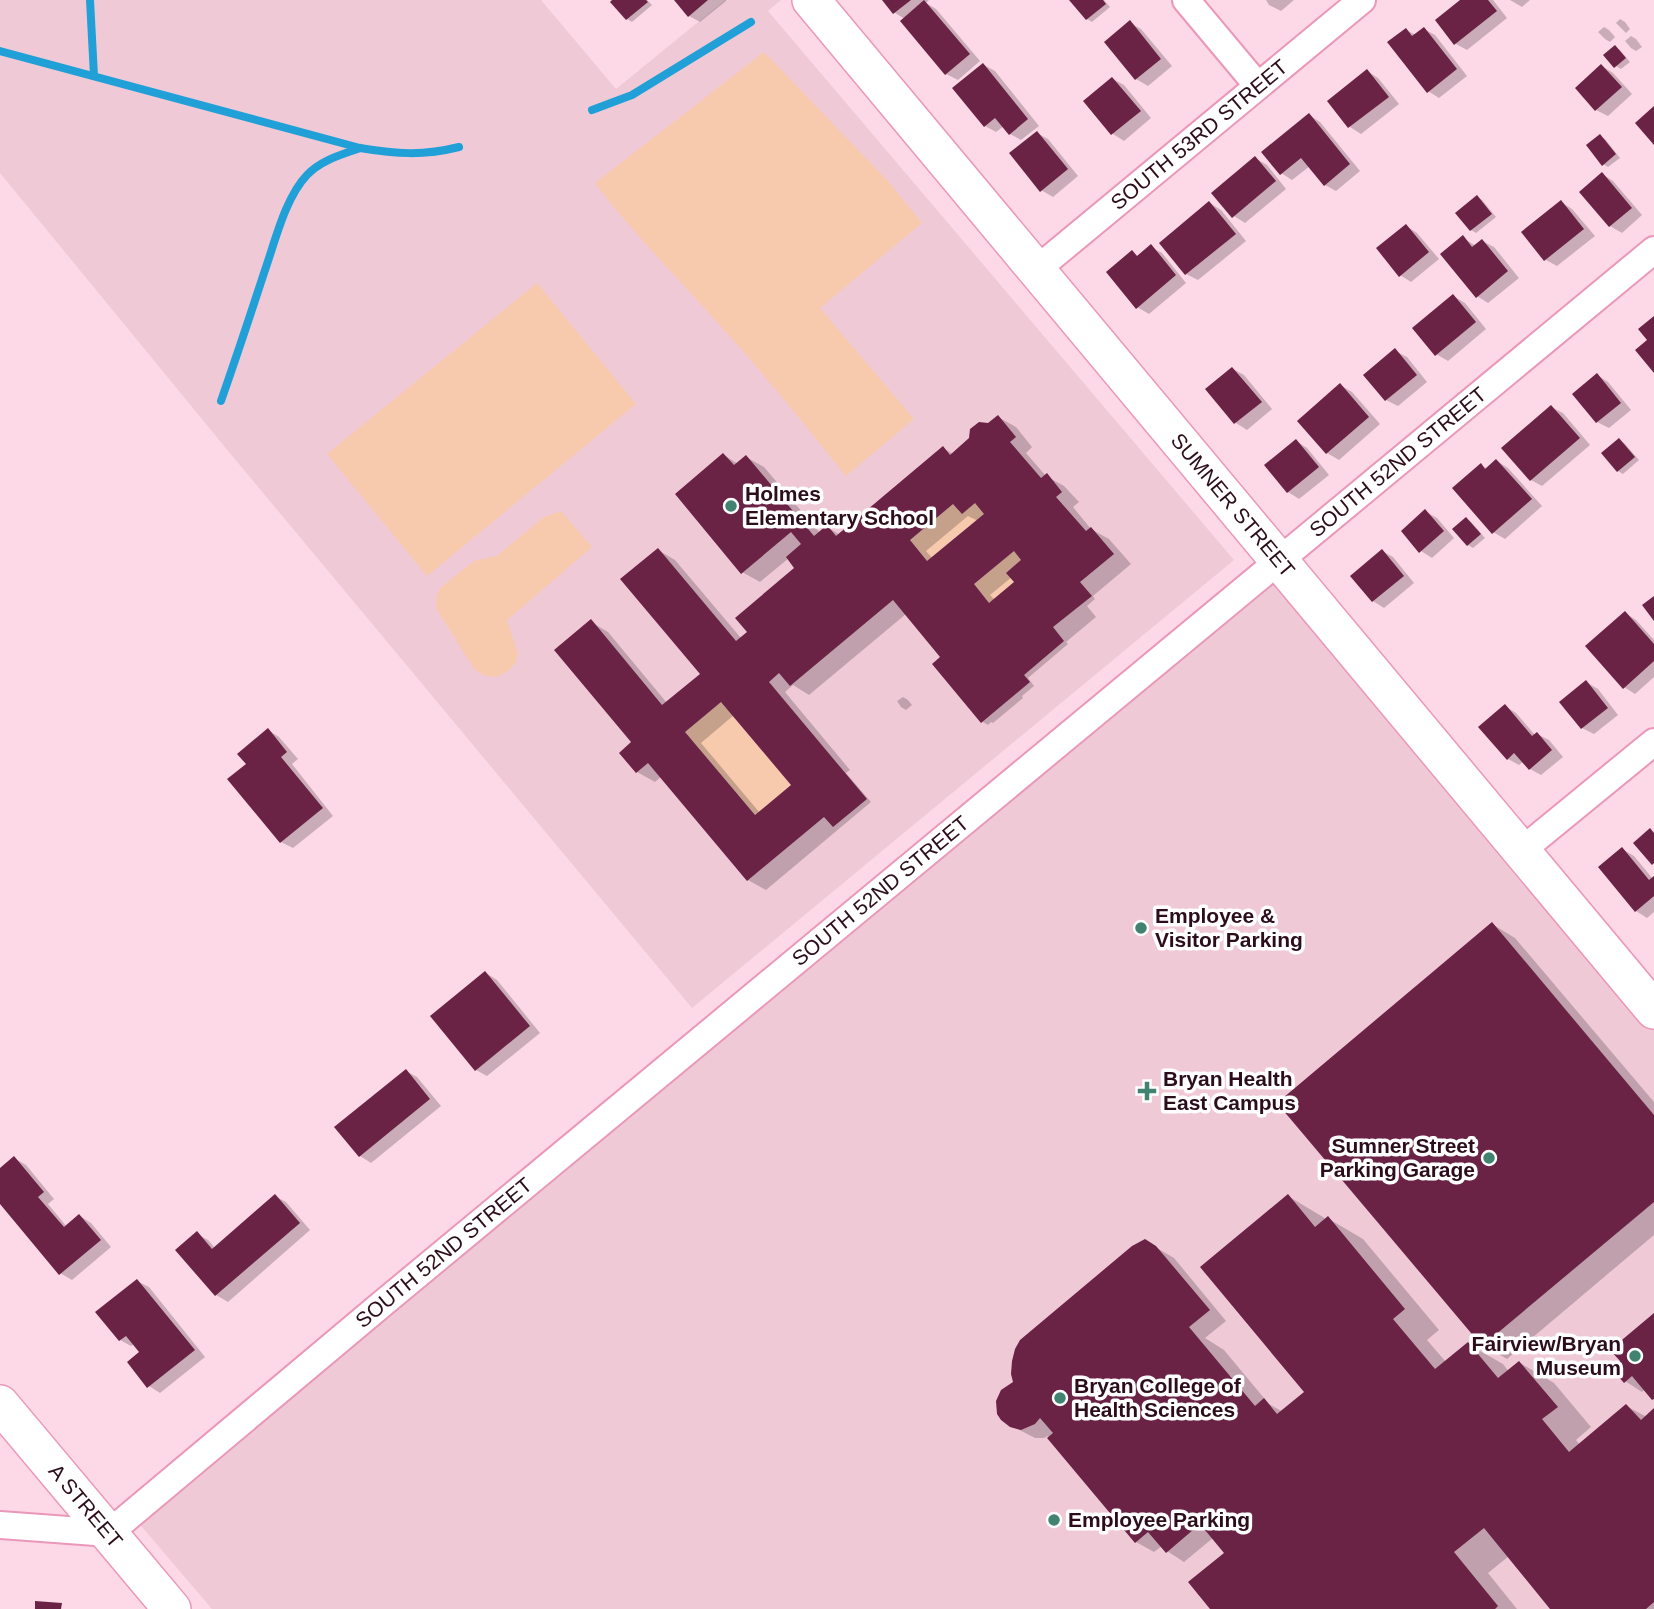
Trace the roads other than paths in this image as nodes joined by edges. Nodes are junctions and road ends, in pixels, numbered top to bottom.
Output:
1 (811, 0) edge
2 (1186, 0) edge
3 (1362, 0) edge
4 (1258, 86) junction
5 (1654, 250) edge
6 (1036, 270) junction
7 (1279, 561) junction
8 (1654, 741) edge
9 (1521, 851) junction
10 (1654, 1010) edge
11 (0, 1404) edge
12 (0, 1525) edge
13 (108, 1533) junction
14 (172, 1609) edge

1 - 6 street, SUMNER STREET
2 - 4 street
3 - 4 street, SOUTH 53RD STREET
4 - 6 street, SOUTH 53RD STREET
5 - 7 street, SOUTH 52ND STREET
6 - 7 street, SUMNER STREET
7 - 9 street, SUMNER STREET
7 - 13 street, SOUTH 52ND STREET
8 - 9 street
9 - 10 street, SUMNER STREET
11 - 13 street, A STREET
12 - 13 street
13 - 14 street, A STREET

